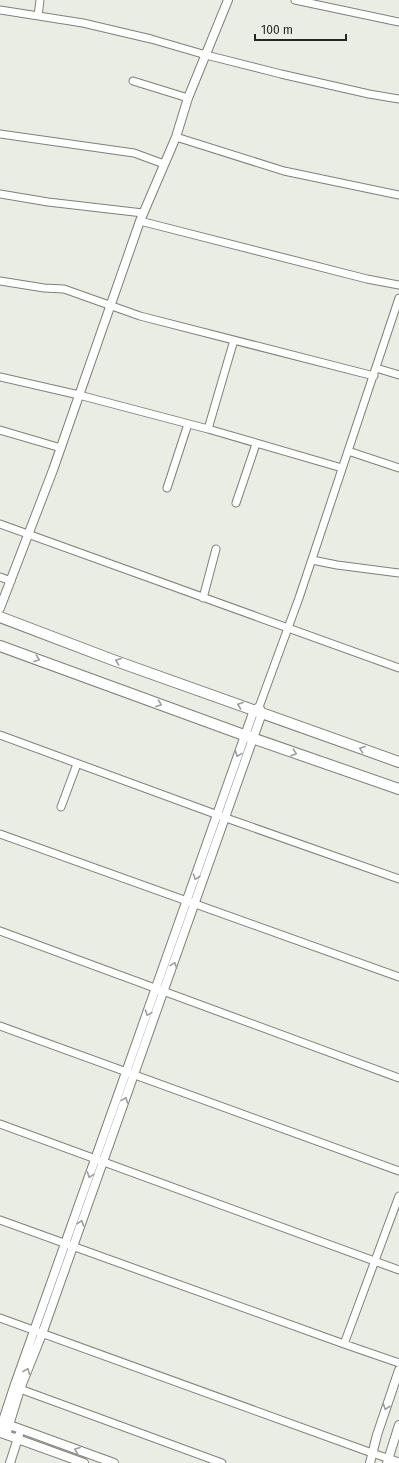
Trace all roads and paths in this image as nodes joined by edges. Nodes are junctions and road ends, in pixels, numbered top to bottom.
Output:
1 (40, 0) edge
2 (228, 0) edge
3 (295, 0) edge
4 (0, 10) edge
5 (38, 16) junction
6 (399, 22) edge
7 (206, 55) junction
8 (133, 81) dead end
9 (188, 98) junction
10 (399, 99) edge
11 (0, 134) edge
12 (176, 137) junction
13 (164, 164) junction
14 (0, 194) edge
15 (399, 195) edge
16 (142, 217) junction
17 (0, 281) edge
18 (399, 285) edge
19 (399, 298) edge
20 (111, 305) junction
21 (234, 340) junction
22 (376, 368) junction
23 (399, 375) edge
24 (374, 376) junction
25 (0, 377) edge
26 (79, 395) junction
27 (188, 424) junction
28 (208, 429) junction
29 (0, 430) edge
30 (256, 444) junction
31 (61, 448) junction
32 (348, 451) junction
33 (342, 468) junction
34 (399, 468) edge
35 (167, 488) dead end
36 (236, 503) dead end
37 (0, 524) edge
38 (29, 534) junction
39 (216, 549) dead end
40 (312, 560) junction
41 (399, 573) edge
42 (0, 577) edge
43 (11, 581) junction
44 (203, 598) junction
45 (0, 608) edge
46 (0, 617) edge
47 (288, 629) junction
48 (0, 646) edge
49 (399, 668) edge
50 (259, 710) junction
51 (0, 735) edge
52 (249, 737) junction
53 (399, 762) edge
54 (77, 764) junction
55 (399, 789) edge
56 (61, 807) dead end
57 (217, 815) junction
58 (226, 818) junction
59 (0, 834) edge
60 (399, 879) edge
61 (191, 903) junction
62 (0, 931) edge
63 (399, 976) edge
64 (160, 989) junction
65 (0, 1026) edge
66 (130, 1073) junction
67 (399, 1078) edge
68 (0, 1124) edge
69 (99, 1160) junction
70 (399, 1171) edge
71 (399, 1196) edge
72 (0, 1220) edge
73 (69, 1245) junction
74 (375, 1260) junction
75 (399, 1270) edge
76 (0, 1318) edge
77 (38, 1332) junction
78 (344, 1344) junction
79 (399, 1363) edge
80 (399, 1370) edge
81 (20, 1389) junction
82 (399, 1425) edge
83 (3, 1428) edge
84 (21, 1430) junction
85 (18, 1439) junction
86 (372, 1454) junction
87 (388, 1461) edge
88 (399, 1462) edge
89 (10, 1463) edge
90 (84, 1463) edge
91 (114, 1463) edge
92 (222, 1463) edge
93 (370, 1463) edge

1 - 5 street
2 - 7 street
3 - 6 street
4 - 5 street
5 - 7 street
7 - 9 street
7 - 10 street
8 - 9 street
9 - 12 street
11 - 13 street
12 - 13 street
12 - 15 street
13 - 16 street
14 - 16 street
16 - 18 street
16 - 20 street
17 - 20 street
19 - 22 street
20 - 21 street
20 - 26 street
21 - 24 street
21 - 28 street
22 - 23 street
22 - 24 street
24 - 32 street
25 - 26 street
26 - 27 street
26 - 31 street
27 - 28 street
27 - 35 street
28 - 30 street
29 - 31 street
30 - 33 street
30 - 36 street
31 - 38 street
32 - 33 street
32 - 34 street
33 - 40 street
37 - 38 street
38 - 43 street
38 - 44 street
39 - 44 street
40 - 41 street
40 - 47 street
42 - 43 street
43 - 45 street
44 - 47 street
50 -> 46 main road
47 - 49 street
47 - 50 street
48 -> 52 main road
50 - 52 street
53 -> 50 main road
51 - 54 street
52 -> 55 main road
52 -> 57 street
52 - 58 street
54 - 56 street
54 - 57 street
57 - 58 street
57 -> 61 street
58 - 60 street
58 - 61 street
59 - 61 street
61 - 63 street
61 - 64 street
62 - 64 street
64 - 66 street
64 - 67 street
65 - 66 street
66 - 69 street
66 - 70 street
68 - 69 street
69 - 73 street
69 - 74 street
71 - 74 street
72 - 73 street
73 - 77 street
73 - 78 street
74 - 75 street
74 - 78 street
76 - 77 street
81 -> 77 street
77 - 83 street
77 - 86 street
78 - 79 street
80 -> 86 street
81 - 83 street
81 - 92 street
82 - 87 street
83 - 84 street
83 - 85 street
84 - 85 street
91 -> 84 street
85 - 89 street
85 - 90 street
86 - 87 street
86 - 93 street
87 - 88 street

